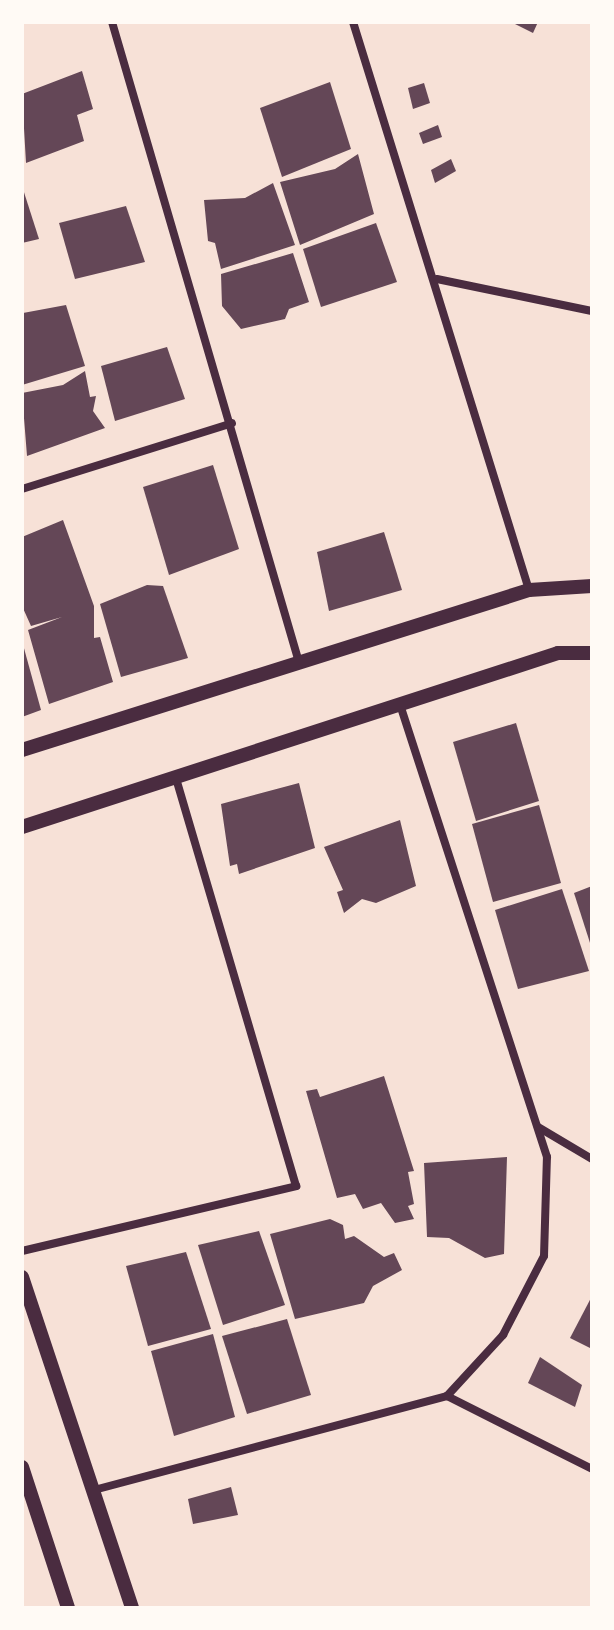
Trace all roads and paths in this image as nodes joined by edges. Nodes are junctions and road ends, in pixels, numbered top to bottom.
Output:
1 (112, 22) edge
2 (353, 22) edge
3 (437, 279) junction
4 (592, 311) edge
5 (232, 423) junction
6 (22, 489) edge
7 (592, 586) edge
8 (529, 590) junction
9 (592, 653) edge
10 (298, 659) junction
11 (400, 704) junction
12 (22, 750) edge
13 (176, 777) junction
14 (22, 827) edge
15 (538, 1127) junction
16 (592, 1159) edge
17 (22, 1251) edge
18 (22, 1277) edge
19 (447, 1396) junction
20 (22, 1467) edge
21 (592, 1469) edge
22 (94, 1490) junction
23 (68, 1608) edge
24 (132, 1608) edge

1 - 5 street
2 - 3 street
3 - 4 street
3 - 8 street
5 - 6 street
5 - 10 street
7 - 8 street
8 - 10 street
9 - 11 street
10 - 12 street
11 - 13 street
11 - 15 street
13 - 14 street
13 - 17 street
15 - 16 street
15 - 19 street
18 - 22 street
19 - 21 street
19 - 22 street
20 - 23 street
22 - 24 street

